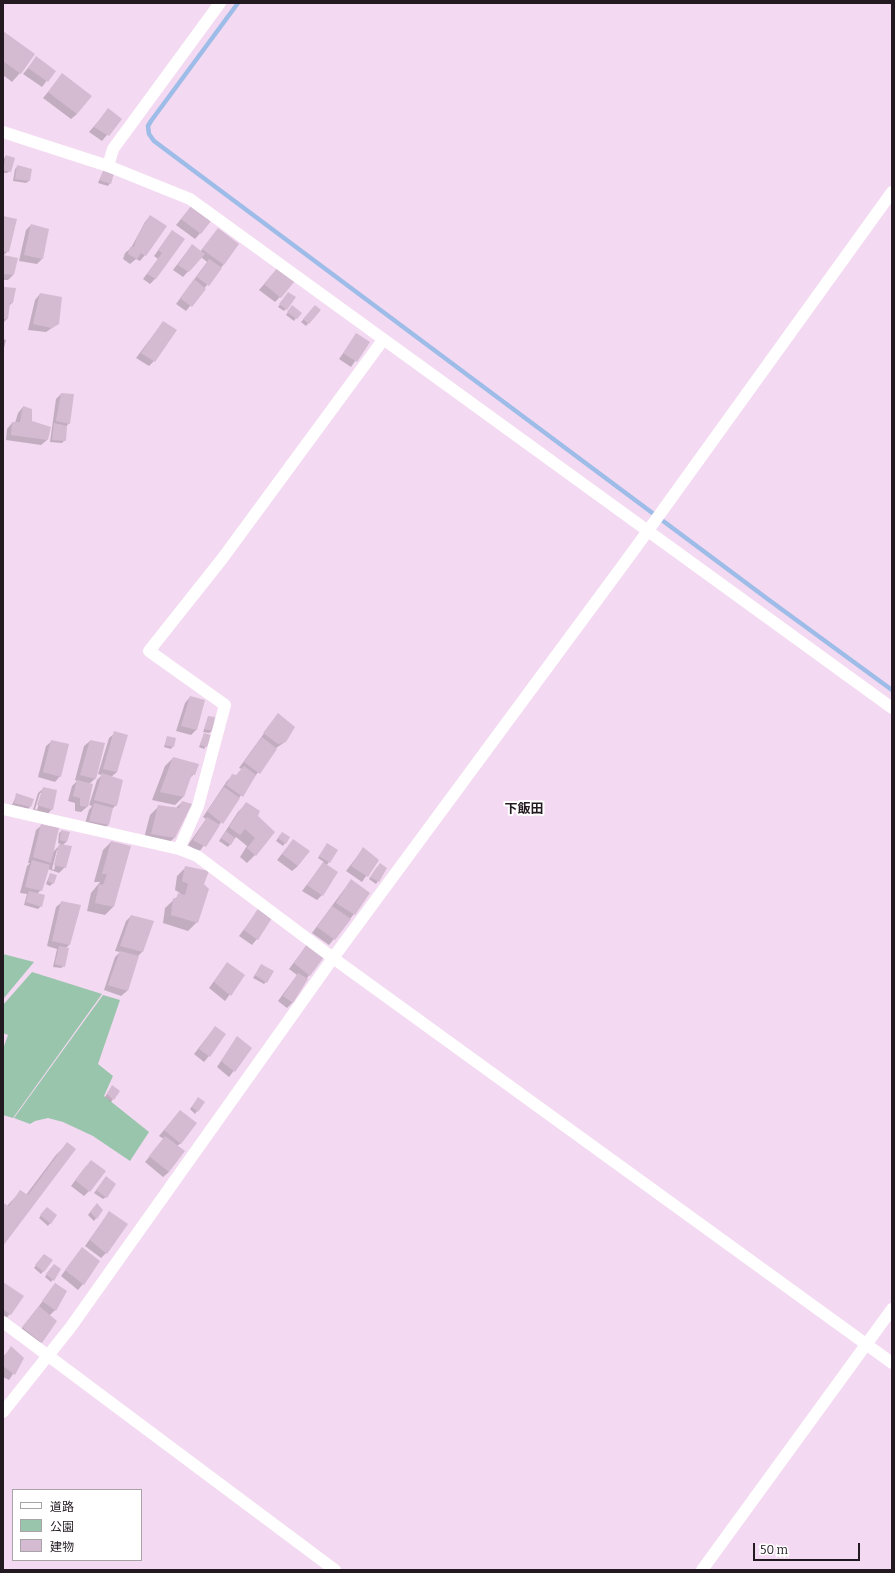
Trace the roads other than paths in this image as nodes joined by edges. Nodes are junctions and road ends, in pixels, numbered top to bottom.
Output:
1 (220, 3) edge
2 (3, 132) edge
3 (108, 166) junction
4 (892, 192) edge
5 (383, 340) junction
6 (649, 528) junction
7 (892, 708) edge
8 (3, 809) edge
9 (178, 849) junction
10 (333, 958) junction
11 (892, 1309) edge
12 (3, 1322) edge
13 (866, 1344) junction
14 (48, 1355) junction
15 (892, 1363) edge
16 (3, 1412) edge
17 (336, 1570) edge
18 (702, 1570) edge

1 - 3 street
2 - 3 street
3 - 5 street
4 - 6 street
5 - 6 street
5 - 9 street
6 - 7 street
6 - 10 street
8 - 9 street
9 - 10 street
10 - 13 street
10 - 14 street
11 - 13 street
12 - 14 street
13 - 15 street
13 - 18 street
14 - 16 street
14 - 17 street

